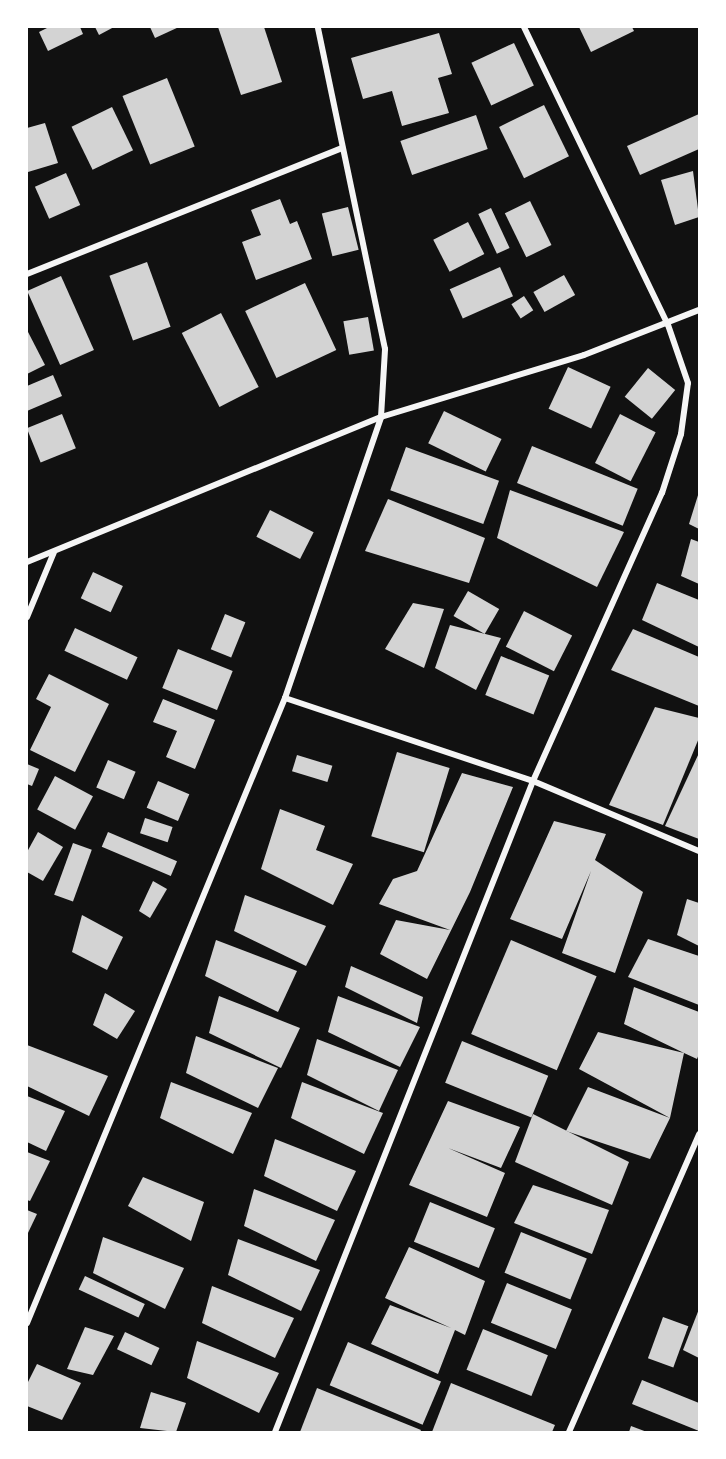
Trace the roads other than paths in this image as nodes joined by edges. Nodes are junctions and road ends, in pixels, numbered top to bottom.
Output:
1 (318, 27) edge
2 (524, 27) edge
3 (342, 148) junction
4 (27, 274) edge
5 (699, 310) edge
6 (668, 325) junction
7 (381, 417) junction
8 (54, 552) junction
9 (27, 562) edge
10 (27, 617) edge
11 (285, 698) junction
12 (534, 781) junction
13 (699, 850) edge
14 (699, 1134) edge
15 (27, 1323) edge
16 (275, 1432) edge
17 (569, 1432) edge

1 - 3 street
2 - 6 street
3 - 4 street
3 - 7 street
5 - 6 street
6 - 7 street
6 - 12 street
7 - 8 street
7 - 11 street
8 - 9 street
8 - 10 street
11 - 12 street
11 - 15 street
12 - 13 street
12 - 16 street
14 - 17 street

